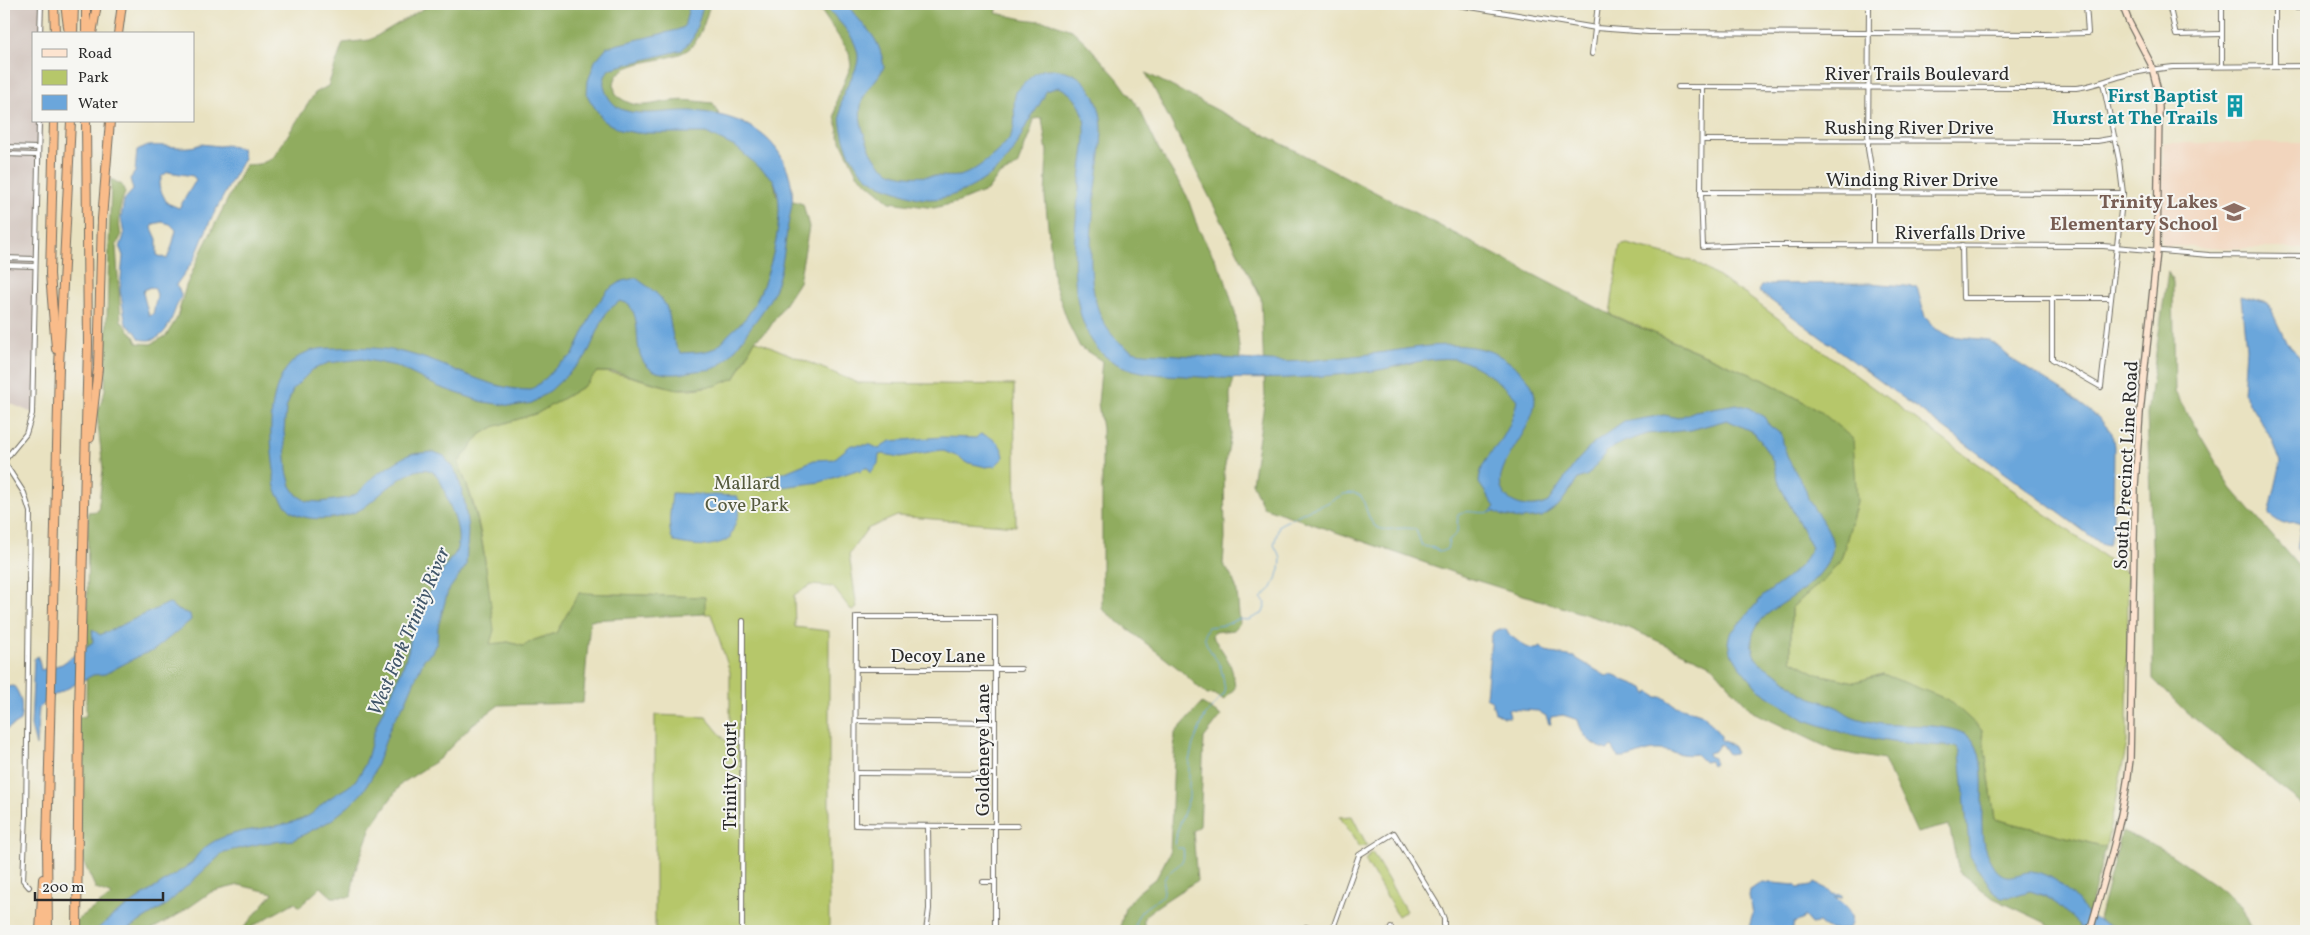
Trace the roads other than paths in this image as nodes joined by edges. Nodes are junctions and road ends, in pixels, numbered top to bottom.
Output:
1 (41, 4) edge
2 (54, 4) edge
3 (65, 4) edge
4 (74, 4) edge
5 (86, 4) edge
6 (97, 4) edge
7 (122, 4) edge
8 (1452, 4) edge
9 (1598, 4) edge
10 (1868, 4) edge
11 (2086, 4) edge
12 (2122, 4) edge
13 (2169, 4) edge
14 (2222, 4) edge
15 (2275, 6) edge
16 (2306, 7) edge
17 (1596, 28) junction
18 (40, 32) edge
19 (55, 32) edge
20 (69, 32) edge
21 (73, 32) edge
22 (86, 32) edge
23 (92, 32) edge
24 (118, 32) edge
25 (1869, 33) junction
26 (2222, 34) junction
27 (1592, 54) dead end
28 (2222, 66) junction
29 (2276, 66) junction
30 (2306, 66) edge
31 (2153, 69) junction
32 (2103, 83) junction
33 (1678, 87) dead end
34 (1702, 87) junction
35 (1868, 87) junction
36 (38, 122) edge
37 (54, 122) edge
38 (71, 122) edge
39 (86, 122) edge
40 (110, 122) edge
41 (2115, 138) junction
42 (1702, 140) junction
43 (1868, 141) junction
44 (4, 147) edge
45 (38, 148) junction
46 (4, 154) edge
47 (38, 155) junction
48 (1701, 192) junction
49 (1873, 192) junction
50 (2123, 193) junction
51 (1873, 245) junction
52 (1962, 245) junction
53 (2118, 247) junction
54 (2157, 251) junction
55 (2306, 256) edge
56 (4, 258) edge
57 (35, 259) junction
58 (4, 265) edge
59 (35, 266) junction
60 (2052, 298) junction
61 (2111, 298) junction
62 (59, 366) junction
63 (4, 461) edge
64 (86, 470) junction
65 (743, 621) dead end
66 (856, 669) junction
67 (996, 669) junction
68 (1021, 669) dead end
69 (856, 721) junction
70 (995, 723) junction
71 (856, 773) junction
72 (996, 774) junction
73 (928, 826) junction
74 (995, 826) junction
75 (1017, 826) dead end
76 (46, 868) junction
77 (983, 882) dead end
78 (995, 882) junction
79 (29, 887) dead end
80 (1306, 927) dead end
81 (40, 931) edge
82 (48, 931) edge
83 (78, 931) edge
84 (742, 931) edge
85 (926, 931) edge
86 (995, 931) edge
87 (1319, 931) edge
88 (1332, 931) edge
89 (1444, 931) edge
90 (2090, 931) edge

1 - 18 street
2 - 19 highway
3 - 20 highway
4 - 21 highway
5 - 22 highway
6 - 23 highway
7 - 24 highway
8 - 17 street
9 - 17 street
10 - 25 street
11 - 25 street
12 - 31 main road, South Precinct Line Road
13 - 26 street
14 - 26 street
15 - 16 street
15 - 29 street
17 - 25 street
17 - 27 street
25 - 35 street
26 - 28 street
28 - 29 street, River Trails Boulevard
28 - 31 street, River Trails Boulevard
29 - 30 street, River Trails Boulevard
31 - 32 street, River Trails Boulevard
31 - 54 main road, South Precinct Line Road
32 - 35 street, River Trails Boulevard
32 - 41 street
33 - 34 street, River Trails Boulevard
34 - 35 street, River Trails Boulevard
34 - 42 street
35 - 43 street
36 - 45 street
37 - 62 highway
38 - 62 highway
39 - 64 highway
40 - 64 highway
41 - 43 street, Rushing River Drive
41 - 50 street
42 - 43 street, Rushing River Drive
42 - 48 street
43 - 49 street
44 - 45 street
45 - 47 street
46 - 47 street
47 - 57 street
48 - 49 street, Winding River Drive
48 - 51 street, Riverfalls Drive
49 - 50 street, Winding River Drive
49 - 51 street
50 - 53 street
51 - 52 street, Riverfalls Drive
52 - 53 street, Riverfalls Drive
52 - 60 street
53 - 54 street, Riverfalls Drive
53 - 61 street
54 - 55 street, Riverfalls Drive
54 - 90 main road, South Precinct Line Road
56 - 57 street
57 - 59 street
58 - 59 street
59 - 63 street
60 - 61 street
60 - 61 street
62 - 76 highway
63 - 79 street
64 - 83 highway
65 - 84 street, Trinity Court
66 - 67 street, Decoy Lane
66 - 67 street, Goldeneye Lane
66 - 69 street
67 - 68 street, Decoy Lane
67 - 70 street, Goldeneye Lane
69 - 70 street
69 - 71 street
70 - 72 street, Goldeneye Lane
71 - 72 street
71 - 73 street
72 - 74 street, Goldeneye Lane
73 - 74 street
73 - 85 street
74 - 75 street
74 - 78 street, Goldeneye Lane
76 - 81 highway
76 - 82 highway
77 - 78 street
78 - 86 street, Goldeneye Lane
80 - 87 street
88 - 89 street

